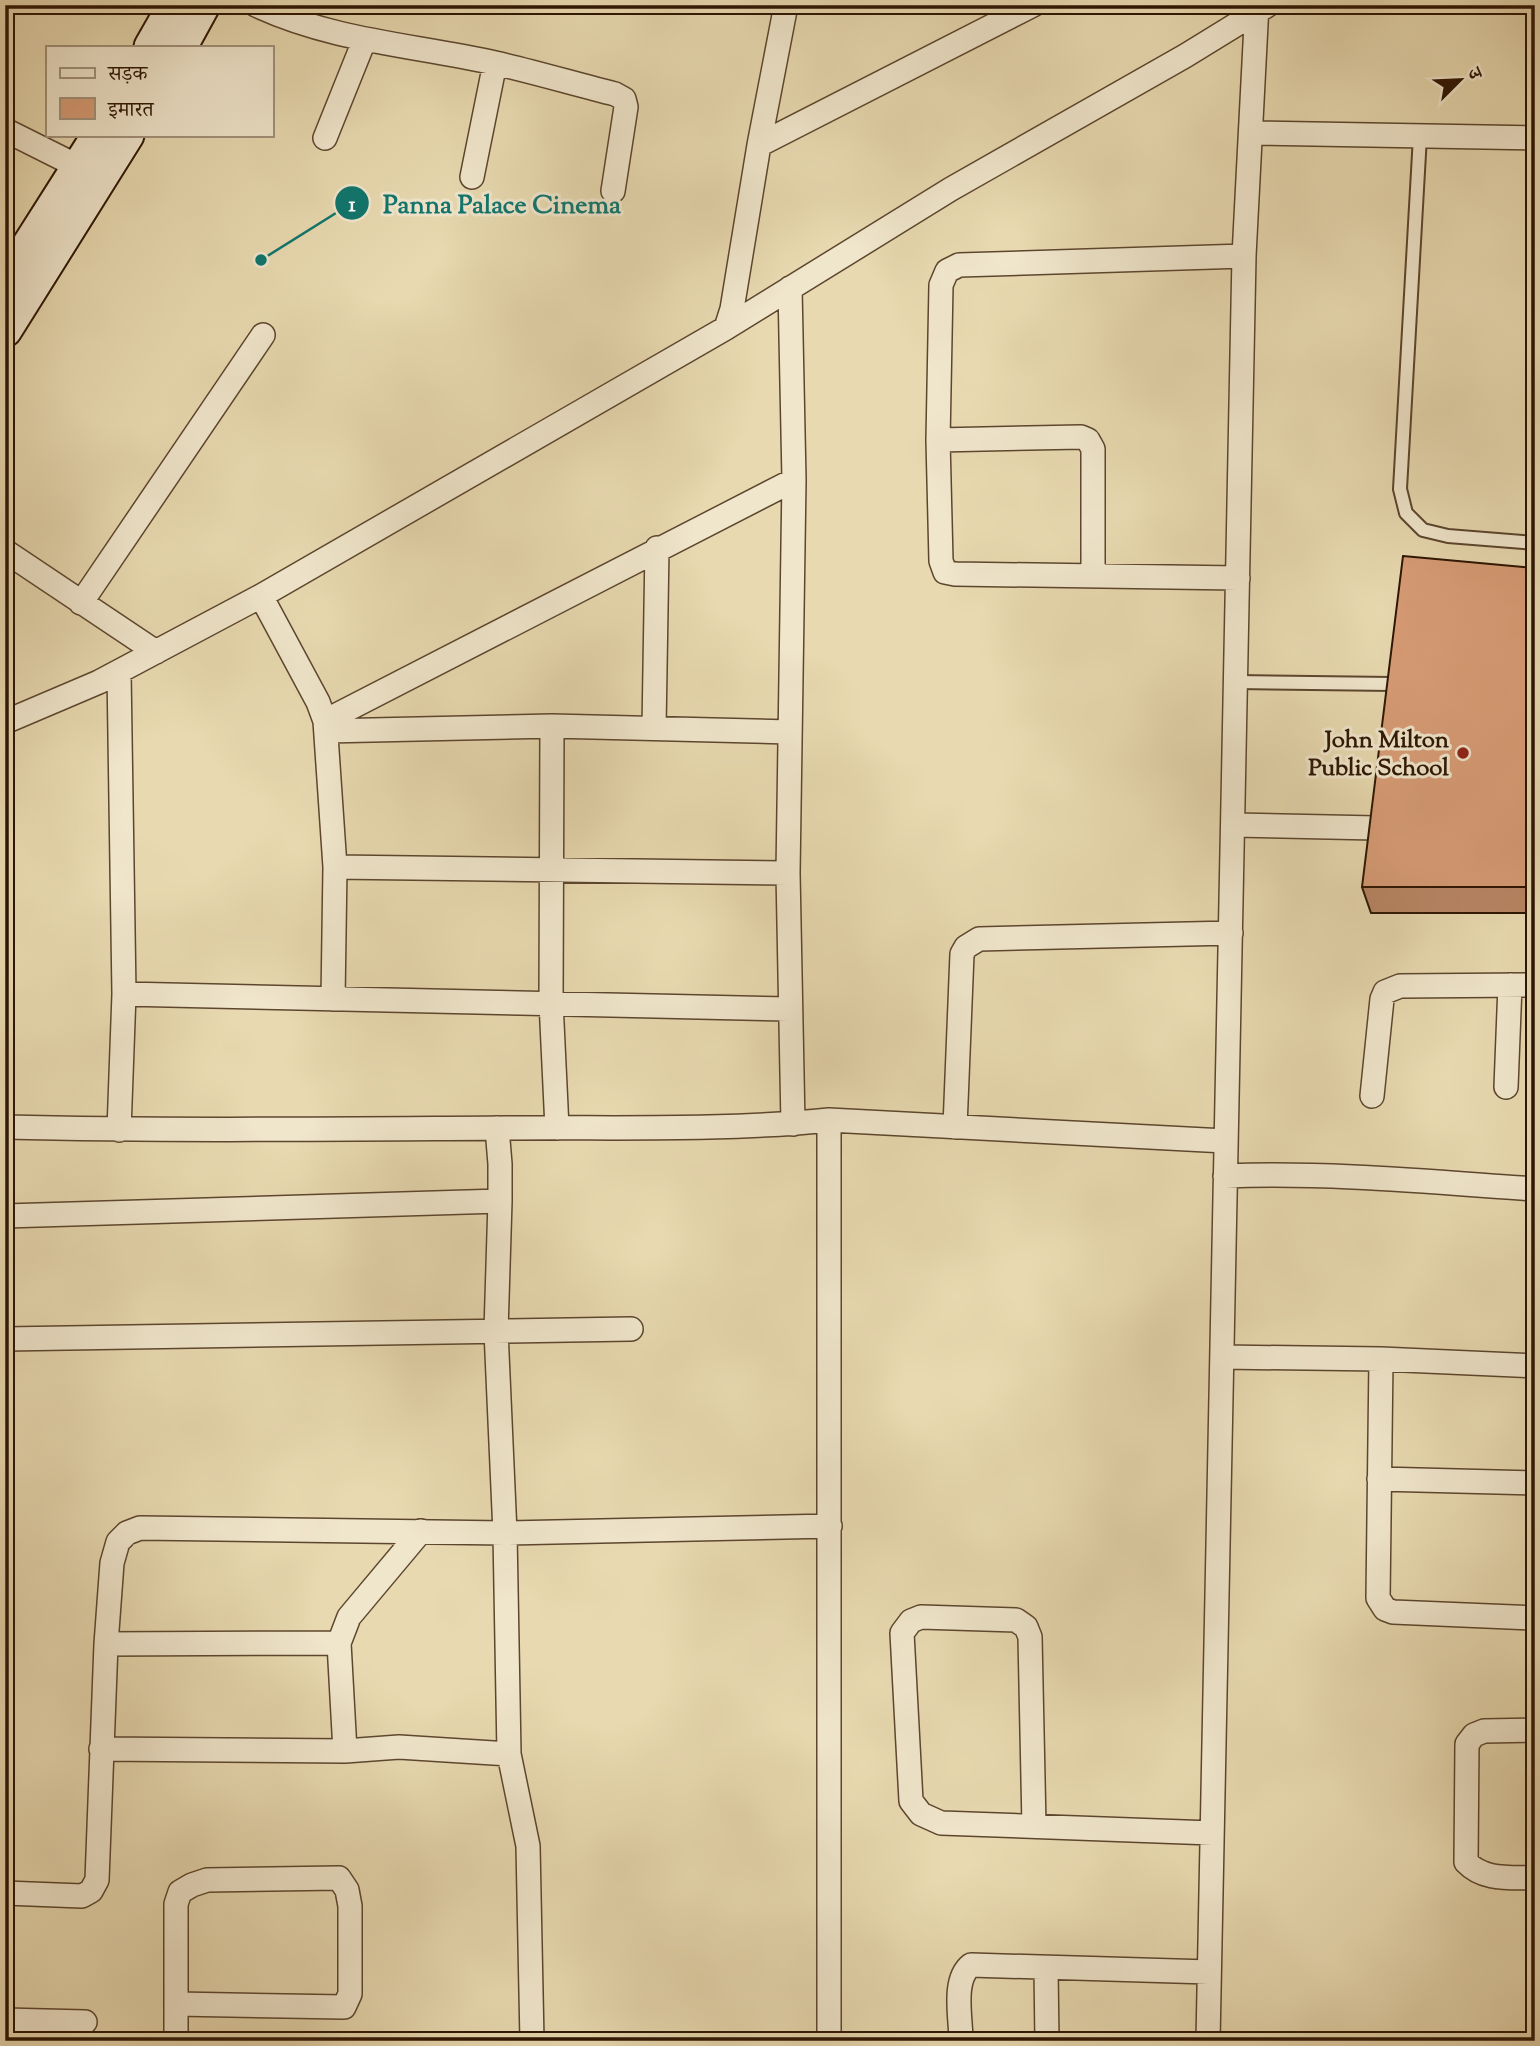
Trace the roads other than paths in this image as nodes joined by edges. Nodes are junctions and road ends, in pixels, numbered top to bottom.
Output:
1 (175, 5) edge
2 (203, 5) edge
3 (256, 5) edge
4 (786, 5) edge
5 (1033, 5) edge
6 (1261, 7) edge
7 (363, 41) junction
8 (151, 46) edge
9 (181, 46) edge
10 (495, 63) junction
11 (5, 130) edge
12 (1251, 133) junction
13 (98, 136) edge
14 (126, 136) edge
15 (1420, 136) junction
16 (325, 138) dead end
17 (1535, 138) edge
18 (759, 145) junction
19 (79, 167) junction
20 (472, 177) dead end
21 (613, 191) dead end
22 (1244, 256) junction
23 (5, 283) edge
24 (790, 288) junction
25 (726, 328) junction
26 (5, 330) edge
27 (262, 334) dead end
28 (938, 440) junction
29 (793, 480) junction
30 (1535, 543) edge
31 (657, 548) junction
32 (5, 551) edge
33 (1093, 575) junction
34 (1238, 578) junction
35 (261, 596) junction
36 (81, 603) junction
37 (156, 652) junction
38 (119, 672) junction
39 (1236, 682) junction
40 (1393, 684) edge
41 (5, 722) edge
42 (326, 726) junction
43 (552, 726) junction
44 (654, 728) junction
45 (789, 732) junction
46 (1234, 825) junction
47 (1376, 828) edge
48 (335, 867) junction
49 (553, 868) junction
50 (788, 873) junction
51 (1231, 933) junction
52 (1510, 985) junction
53 (1535, 985) edge
54 (124, 994) junction
55 (333, 999) junction
56 (551, 1002) junction
57 (789, 1009) junction
58 (1506, 1087) dead end
59 (1372, 1096) dead end
60 (829, 1120) junction
61 (793, 1124) junction
62 (5, 1127) edge
63 (955, 1127) junction
64 (497, 1128) junction
65 (557, 1128) junction
66 (119, 1130) junction
67 (1225, 1141) junction
68 (1225, 1176) junction
69 (1535, 1189) edge
70 (500, 1201) junction
71 (5, 1216) edge
72 (631, 1329) dead end
73 (496, 1331) junction
74 (5, 1339) edge
75 (1222, 1357) junction
76 (1381, 1359) junction
77 (1535, 1366) edge
78 (1379, 1479) junction
79 (1535, 1483) edge
80 (830, 1526) junction
81 (421, 1531) junction
82 (505, 1533) junction
83 (1535, 1618) edge
84 (339, 1643) junction
85 (106, 1644) junction
86 (1535, 1731) edge
87 (102, 1749) junction
88 (345, 1751) junction
89 (509, 1754) junction
90 (1034, 1826) junction
91 (1212, 1833) junction
92 (1535, 1878) edge
93 (5, 1894) edge
94 (1046, 1969) junction
95 (1209, 1972) junction
96 (177, 2004) junction
97 (5, 2020) edge
98 (85, 2022) dead end
99 (176, 2041) edge
100 (532, 2041) edge
101 (829, 2041) edge
102 (961, 2041) edge
103 (1047, 2041) edge
104 (1208, 2041) edge

1 - 8 main road
2 - 9 main road
3 - 7 street
4 - 18 street
5 - 18 street
6 - 12 street
6 - 24 street
7 - 10 street
7 - 16 street
10 - 20 street
10 - 21 street
11 - 19 street
12 - 15 street
12 - 22 street
13 - 19 main road
14 - 26 main road
15 - 17 street
15 - 30 lane
18 - 25 street
19 - 23 main road
22 - 28 street
22 - 34 street
24 - 25 street
24 - 29 street
25 - 35 street
27 - 36 street
28 - 33 street
28 - 33 street
29 - 31 street
29 - 45 street
31 - 42 street
31 - 44 street
32 - 36 street
33 - 34 street
34 - 39 street
35 - 37 street
35 - 42 street
36 - 37 street
37 - 38 street
38 - 41 street
38 - 54 street
39 - 40 lane
39 - 46 street
42 - 43 street
42 - 48 street
43 - 44 street
43 - 49 street
44 - 45 street
45 - 50 street
46 - 47 street
46 - 51 street
48 - 49 street
48 - 55 street
49 - 50 street
49 - 56 street
50 - 57 street
51 - 63 street
51 - 67 street
52 - 53 street
52 - 58 street
52 - 59 street
54 - 55 street
54 - 66 street
55 - 56 street
56 - 57 street
56 - 65 street
57 - 61 street
60 - 61 street
60 - 63 street
60 - 80 street
61 - 65 street
62 - 66 street
63 - 67 street
64 - 65 street
64 - 66 street
64 - 70 street
67 - 68 street
68 - 69 street
68 - 75 street
70 - 71 street
70 - 73 street
72 - 73 street
73 - 74 street
73 - 82 street
75 - 76 street
75 - 91 street
76 - 77 street
76 - 78 street
78 - 79 street
78 - 83 street
80 - 82 street
80 - 101 street
81 - 82 street
81 - 84 street
81 - 85 street
82 - 89 street
84 - 85 street
84 - 88 street
85 - 87 street
86 - 92 street
87 - 88 street
87 - 93 street
88 - 89 street
89 - 100 street
90 - 90 street
90 - 91 street
91 - 95 street
94 - 95 street
94 - 102 street
94 - 103 street
95 - 104 street
96 - 96 street
96 - 99 street
97 - 98 street

